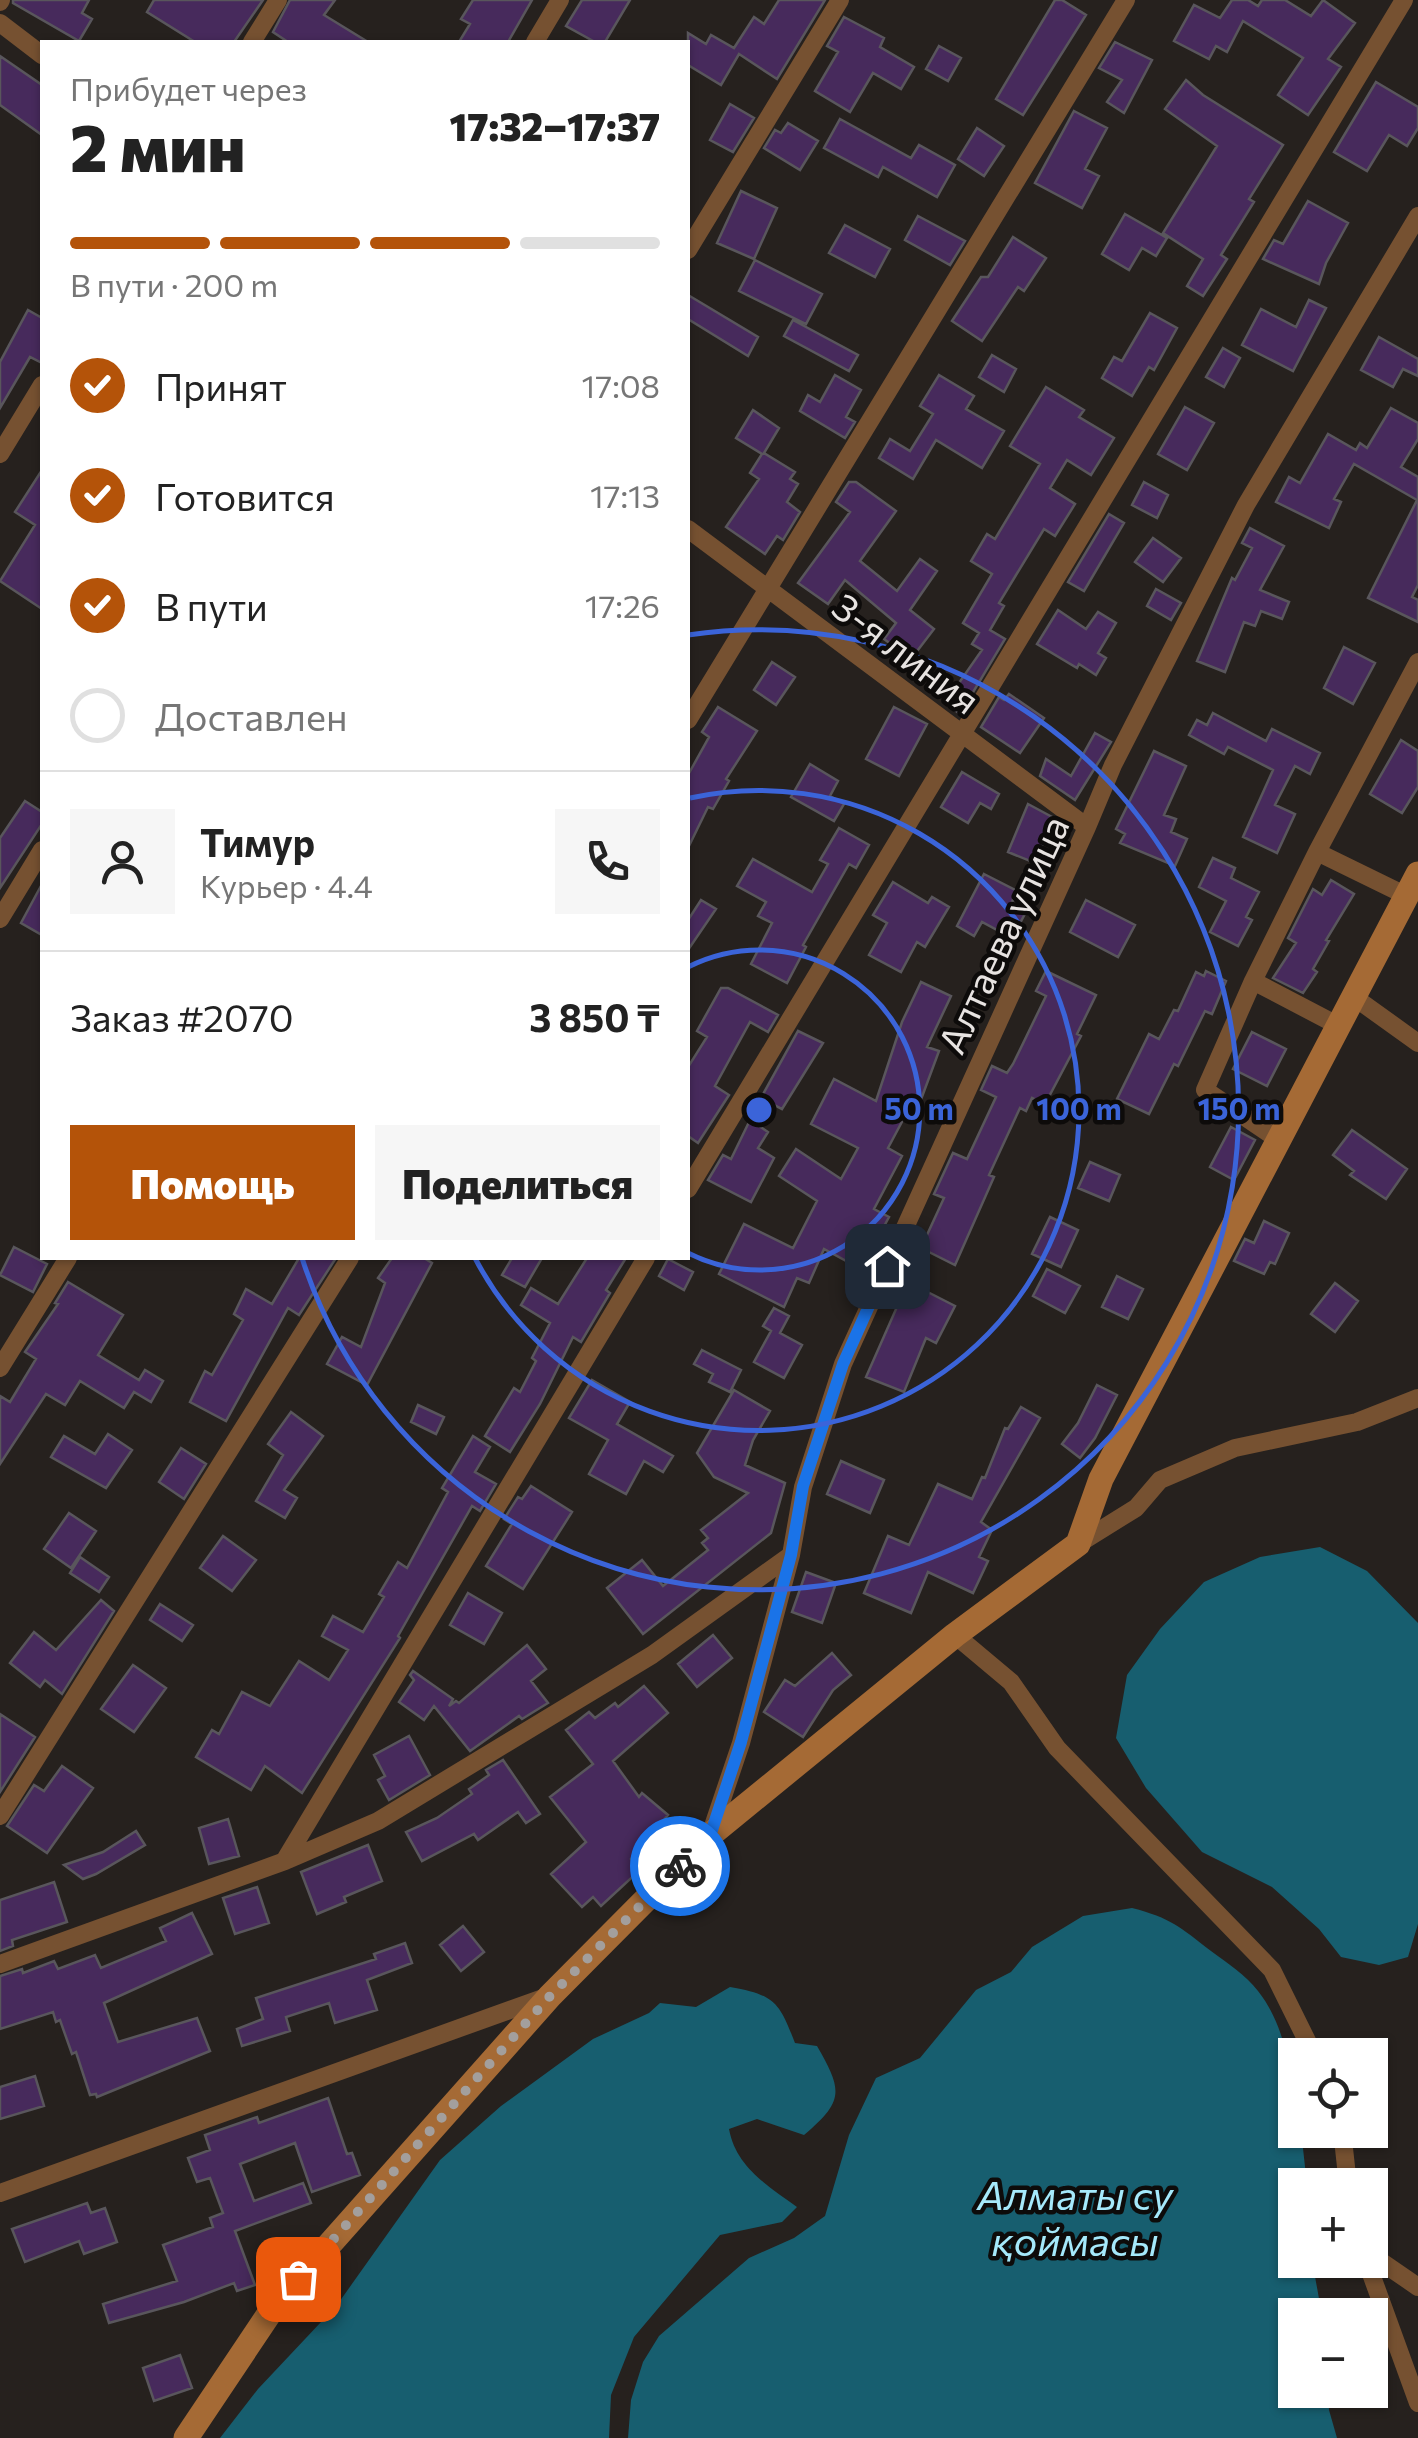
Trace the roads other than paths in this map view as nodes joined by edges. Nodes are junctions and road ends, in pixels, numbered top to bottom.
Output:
1 (278, 0) edge
2 (560, 0) edge
3 (840, 0) edge
4 (1126, 0) edge
5 (1404, 0) edge
6 (0, 24) edge
7 (253, 40) edge
8 (536, 40) edge
9 (40, 54) edge
10 (1418, 216) edge
11 (690, 247) edge
12 (40, 388) edge
13 (0, 454) edge
14 (690, 530) edge
15 (770, 589) junction
16 (1418, 662) edge
17 (690, 717) edge
18 (960, 732) junction
19 (1087, 827) junction
20 (1317, 852) junction
21 (40, 853) edge
22 (1412, 885) edge
23 (0, 919) edge
24 (1253, 981) junction
25 (1354, 997) junction
26 (1339, 1026) junction
27 (1418, 1043) edge
28 (1279, 1140) junction
29 (690, 1185) edge
30 (67, 1260) edge
31 (349, 1260) edge
32 (645, 1260) edge
33 (0, 1368) edge
34 (1418, 1398) edge
35 (1078, 1544) junction
36 (791, 1555) junction
37 (955, 1634) junction
38 (0, 1816) edge
39 (710, 1836) junction
40 (285, 1861) junction
41 (0, 1964) edge
42 (550, 1996) junction
43 (1306, 2038) edge
44 (0, 2192) edge
45 (1388, 2269) edge
46 (1375, 2278) edge
47 (1418, 2286) edge
48 (1418, 2403) edge
49 (186, 2438) edge

1 - 7 street
2 - 8 street
3 - 11 street
4 - 15 street
5 - 18 street
6 - 9 street
10 - 19 street, Алтаева улица
12 - 13 street
14 - 15 street, 3-я линия
15 - 17 street
15 - 18 street, 3-я линия
16 - 20 street
18 - 19 street, 3-я линия
18 - 29 street
19 - 36 street, Алтаева улица
20 - 22 street
20 - 24 street
21 - 23 street
22 - 25 street
24 - 26 street
24 - 28 street
25 - 26 street
25 - 27 street
26 - 28 street
28 - 35 street
30 - 33 street
31 - 38 street
32 - 40 street
34 - 35 street
35 - 37 street
36 - 39 street, Алтаева улица
36 - 40 street
37 - 39 street
37 - 43 street
39 - 42 street
40 - 41 street
42 - 44 street
42 - 49 street
45 - 47 street
46 - 48 street

